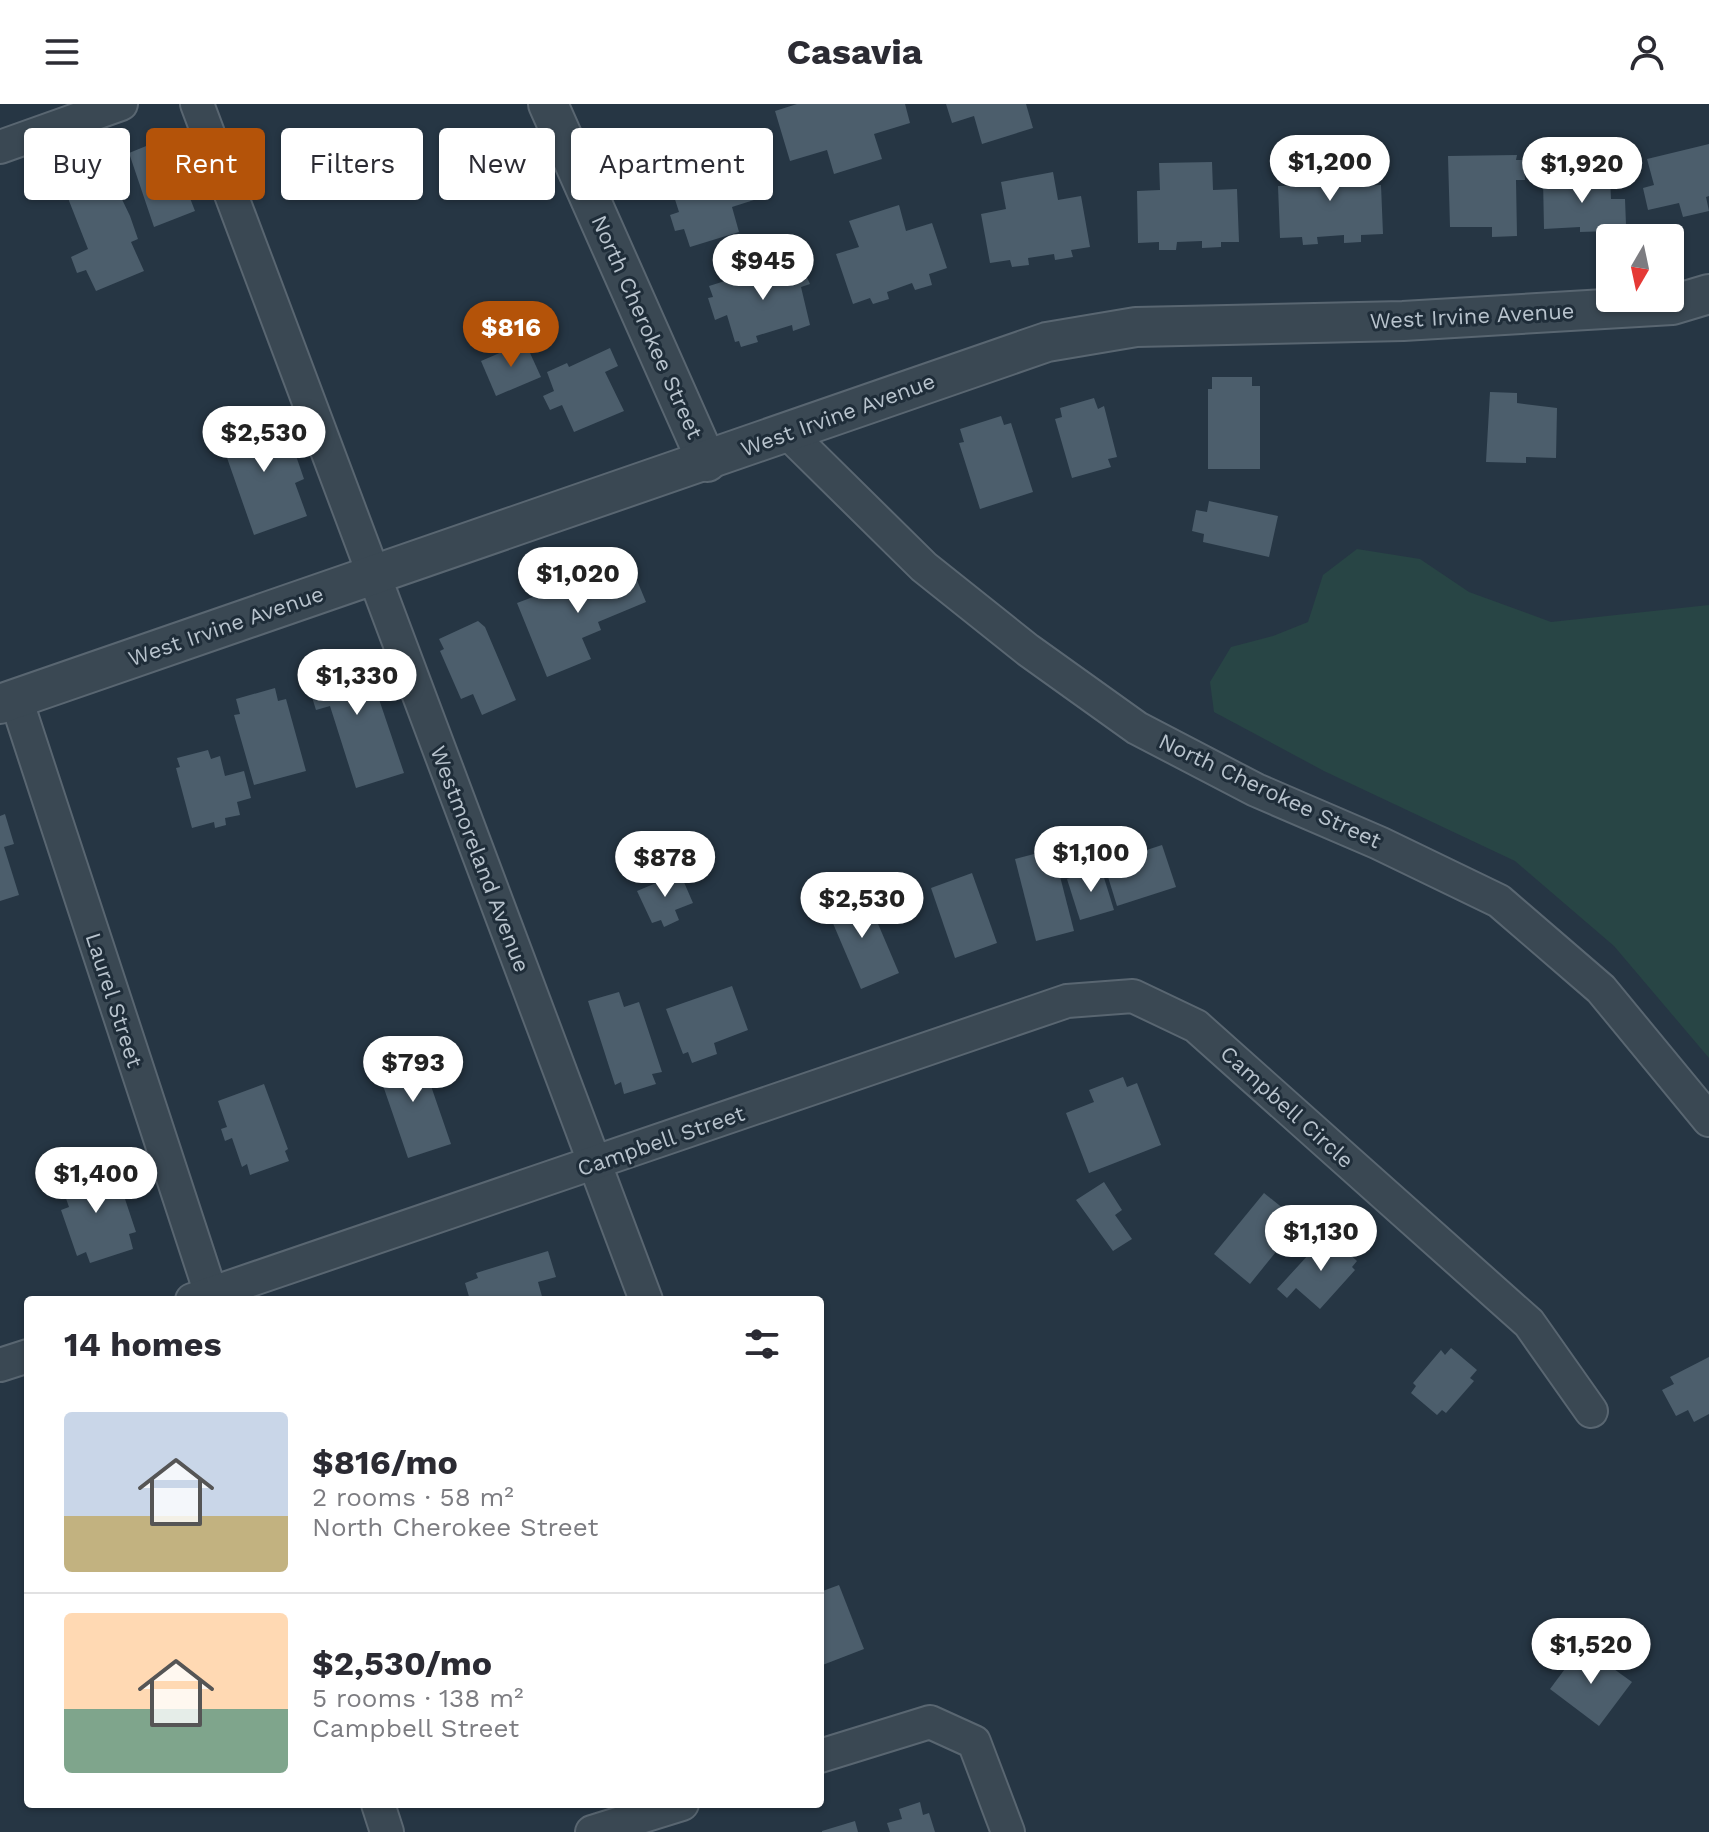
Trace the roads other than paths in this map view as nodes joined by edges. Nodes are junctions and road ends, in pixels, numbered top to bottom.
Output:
1 (121, 104) edge
2 (197, 104) edge
3 (548, 104) edge
4 (0, 147) edge
5 (1709, 294) edge
6 (788, 433) junction
7 (707, 462) junction
8 (374, 574) junction
9 (8, 702) edge
10 (1133, 996) joint
11 (1709, 1120) edge
12 (594, 1164) junction
13 (204, 1296) edge
14 (211, 1296) edge
15 (644, 1296) edge
16 (24, 1357) edge
17 (0, 1365) edge
18 (1591, 1411) dead end
19 (824, 1755) edge
20 (379, 1808) edge
21 (669, 1808) edge
22 (387, 1832) edge
23 (592, 1832) edge
24 (1008, 1832) edge

1 - 4 street
2 - 8 street, Westmoreland Avenue
3 - 7 street, North Cherokee Street
5 - 6 street, West Irvine Avenue
6 - 7 street, West Irvine Avenue
6 - 11 street, North Cherokee Street
7 - 8 street, West Irvine Avenue
8 - 9 street, West Irvine Avenue
8 - 12 street, Westmoreland Avenue
9 - 13 street, Laurel Street
10 - 12 street, Campbell Street
10 - 18 street, Campbell Circle
12 - 14 street, Campbell Street
12 - 15 street, Westmoreland Avenue
16 - 17 street
19 - 24 street
20 - 22 street
21 - 23 street

